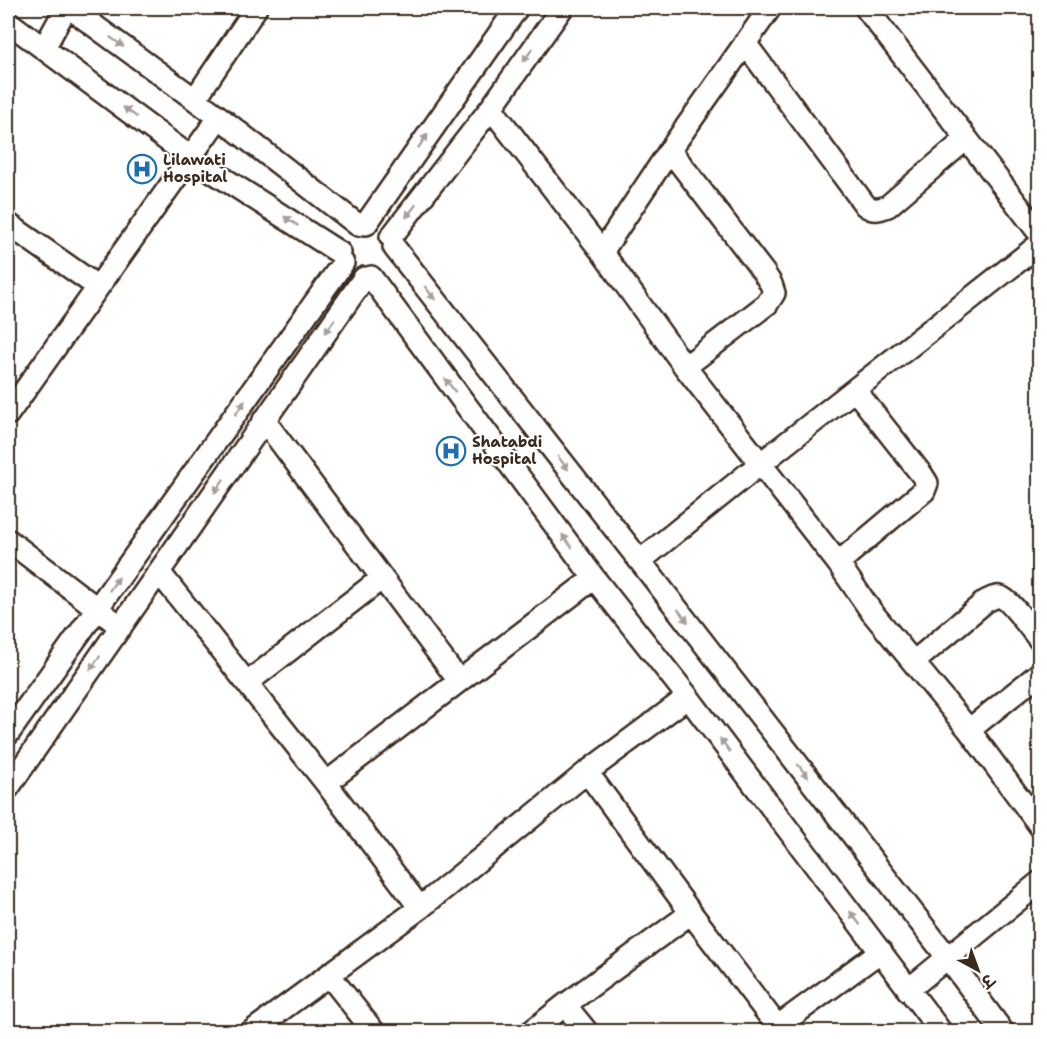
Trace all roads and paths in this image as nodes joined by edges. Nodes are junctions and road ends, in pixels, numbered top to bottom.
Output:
1 (68, 8) edge
2 (256, 8) edge
3 (517, 8) edge
4 (562, 8) edge
5 (770, 8) edge
6 (866, 8) edge
7 (8, 22) edge
8 (745, 43) junction
9 (44, 48) junction
10 (195, 99) junction
11 (491, 108) junction
12 (219, 117) junction
13 (966, 140) junction
14 (670, 150) junction
15 (190, 157) junction
16 (8, 224) edge
17 (362, 224) junction
18 (1040, 234) edge
19 (393, 242) junction
20 (1040, 244) edge
21 (602, 252) junction
22 (342, 258) junction
23 (367, 278) junction
24 (98, 287) junction
25 (685, 367) junction
26 (855, 390) junction
27 (8, 414) edge
28 (264, 420) junction
29 (760, 464) junction
30 (8, 540) edge
31 (640, 561) junction
32 (838, 563) junction
33 (159, 572) junction
34 (382, 578) junction
35 (594, 578) junction
36 (97, 609) junction
37 (121, 627) junction
38 (1040, 640) edge
39 (914, 662) junction
40 (1040, 673) edge
41 (459, 681) junction
42 (247, 684) junction
43 (688, 697) junction
44 (969, 730) junction
45 (8, 734) edge
46 (587, 772) junction
47 (326, 783) junction
48 (8, 788) edge
49 (1040, 826) edge
50 (1040, 882) edge
51 (420, 908) junction
52 (691, 913) junction
53 (881, 951) junction
54 (948, 958) junction
55 (329, 975) junction
56 (908, 990) junction
57 (566, 1005) junction
58 (774, 1029) edge
59 (251, 1032) edge
60 (374, 1032) edge
61 (531, 1032) edge
62 (587, 1032) edge
63 (940, 1032) edge
64 (1003, 1032) edge

1 - 9 street
1 -> 10 street
2 - 10 street
17 -> 3 street
4 -> 11 street
5 - 8 street
6 - 13 street
7 - 9 street
8 - 13 street
8 - 14 street
15 -> 9 street
10 - 12 street
11 -> 19 street
11 - 21 street
12 - 15 street
12 - 17 street
13 - 18 street
14 - 21 street
14 - 25 street
22 -> 15 street
15 - 24 street
16 - 24 street
17 - 19 street
17 - 22 street
19 - 23 street
19 -> 31 street
20 - 26 street
21 - 25 street
22 - 23 street
36 -> 22 street
23 -> 28 street
35 -> 23 street
24 - 27 street
25 - 29 street
26 - 29 street
26 - 32 street
28 -> 33 street
28 - 34 street
29 - 31 street
29 - 32 street
30 - 36 street
31 -> 54 street
32 - 39 street
33 - 37 street
33 - 42 street
34 - 41 street
34 - 42 street
35 - 41 street
35 - 43 street
36 - 37 street
36 - 45 street
37 -> 48 street
38 - 39 street
39 - 44 street
40 - 44 street
41 - 47 street
42 - 47 street
43 - 46 street
53 -> 43 street
44 - 49 street
46 - 51 street
46 - 52 street
47 - 51 street
50 - 54 street
51 - 55 street
52 - 57 street
52 - 58 street
53 - 56 street
53 - 58 street
54 - 56 street
54 - 64 street
55 - 59 street
55 - 60 street
56 - 63 street
57 - 61 street
57 - 62 street

